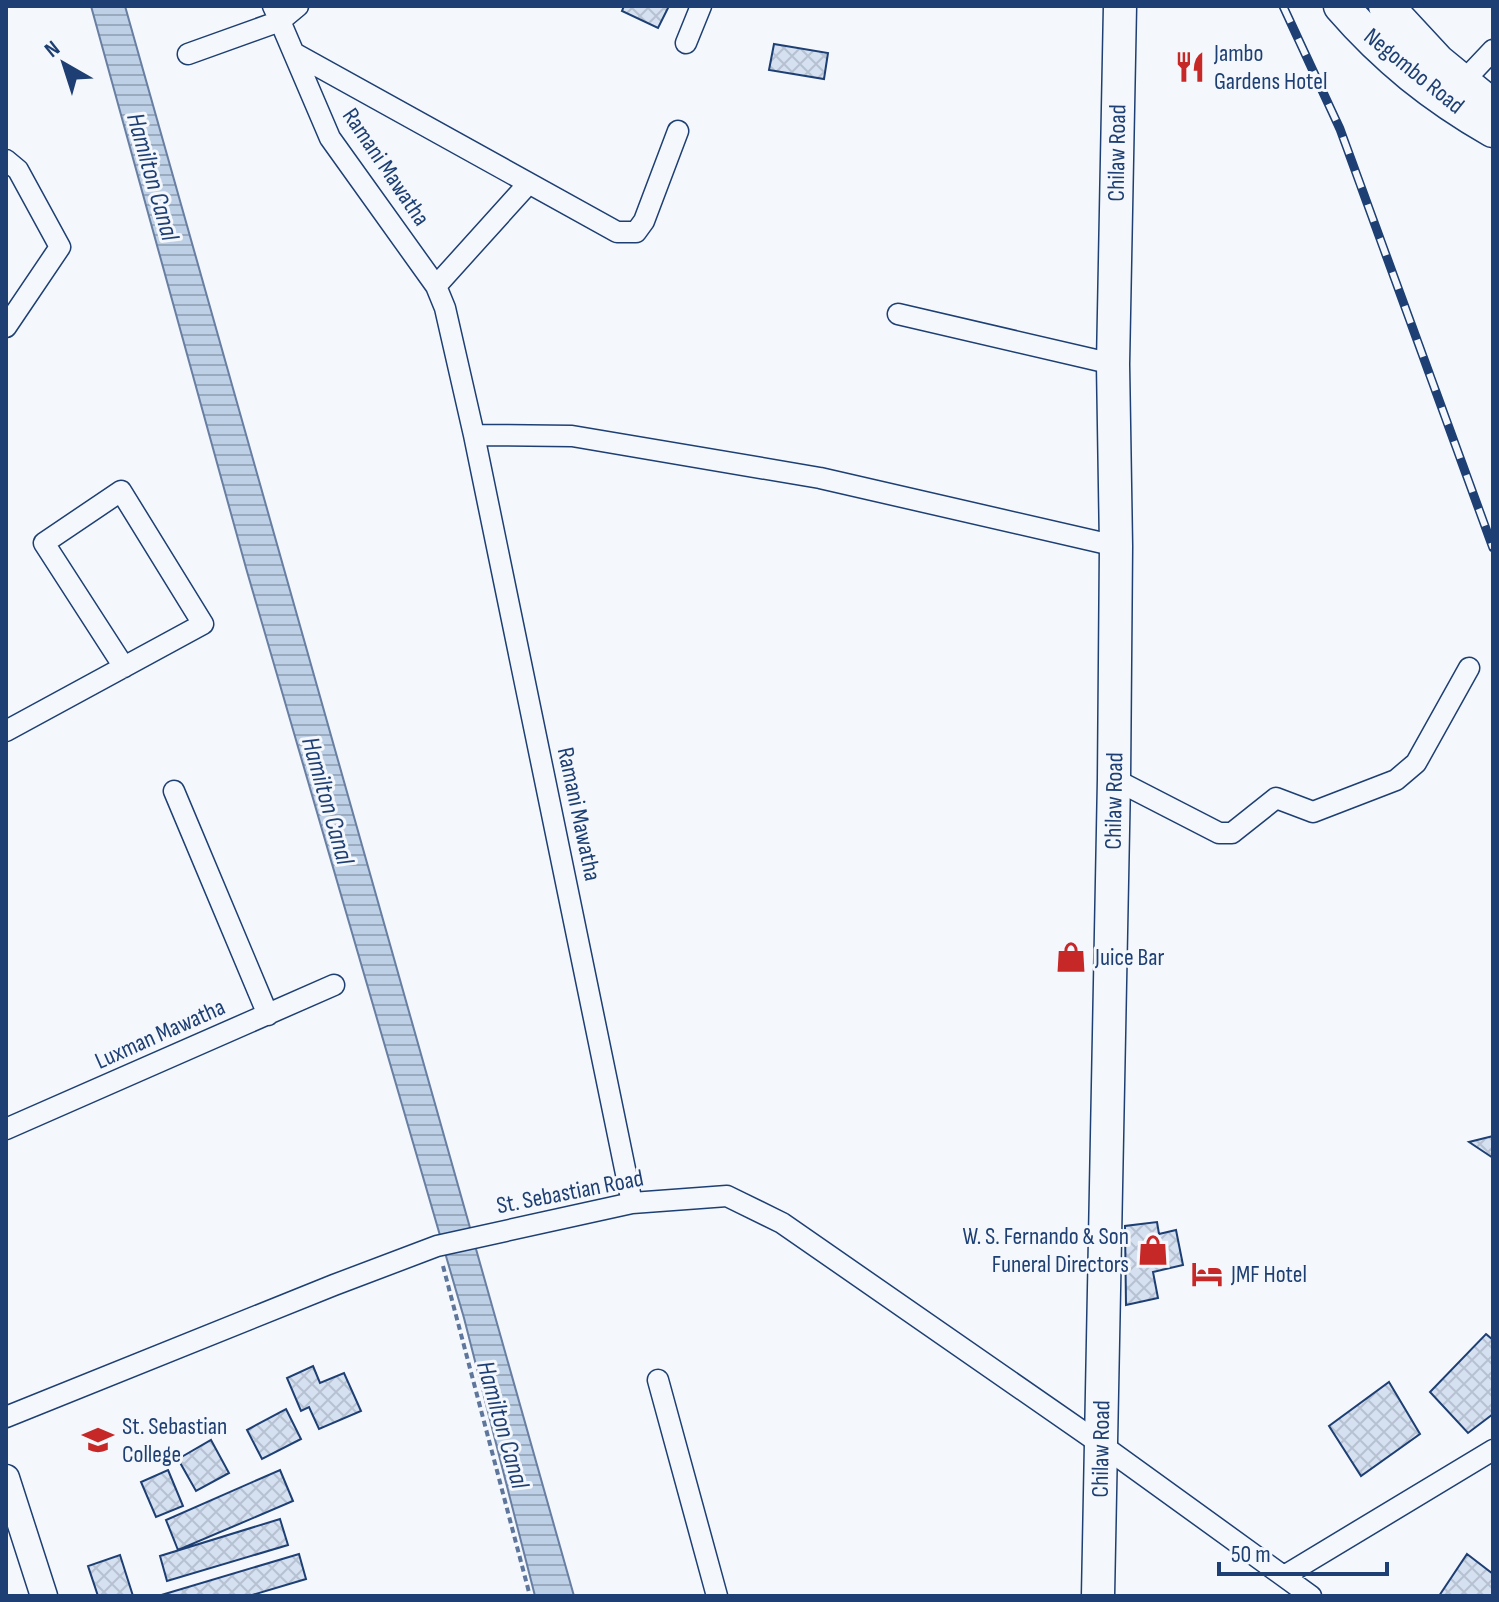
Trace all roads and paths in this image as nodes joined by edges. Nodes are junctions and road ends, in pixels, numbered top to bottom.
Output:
1 (298, 6) edge
2 (701, 6) edge
3 (1120, 6) edge
4 (1341, 6) edge
5 (1386, 6) edge
6 (277, 13) edge
7 (686, 43) dead end
8 (1493, 50) edge
9 (294, 53) junction
10 (188, 54) dead end
11 (1453, 93) junction
12 (1493, 107) edge
13 (1493, 130) edge
14 (678, 131) dead end
15 (6, 146) edge
16 (12, 165) edge
17 (528, 184) junction
18 (436, 286) junction
19 (898, 314) dead end
20 (6, 327) edge
21 (1113, 364) junction
22 (474, 435) junction
23 (1116, 546) junction
24 (124, 667) junction
25 (1469, 668) dead end
26 (6, 731) edge
27 (1114, 779) junction
28 (174, 791) dead end
29 (334, 985) dead end
30 (268, 1015) junction
31 (6, 1129) edge
32 (632, 1203) junction
33 (437, 1246) junction
34 (658, 1380) dead end
35 (6, 1417) edge
36 (1102, 1445) junction
37 (1493, 1450) edge
38 (6, 1478) edge
39 (1284, 1576) junction
40 (44, 1596) edge
41 (530, 1596) edge
42 (717, 1596) edge
43 (1098, 1596) edge
44 (1311, 1596) edge

1 - 6 street
2 - 7 street
3 - 21 main road, Chilaw Road
4 - 11 highway, Negombo Road
5 - 11 highway, Negombo Road
6 - 9 street, Ramani Mawatha
6 - 10 street
8 - 11 street
9 - 17 street
9 - 18 street, Ramani Mawatha
11 - 12 highway, Negombo Road
11 - 13 highway, Negombo Road
14 - 17 street
15 - 16 street
16 - 20 street
17 - 18 street
18 - 22 street, Ramani Mawatha
19 - 21 street
21 - 23 main road, Chilaw Road
22 - 23 street
22 - 32 street, Ramani Mawatha
23 - 27 main road, Chilaw Road
24 - 24 street
24 - 26 street
25 - 27 street
27 - 36 main road, Chilaw Road
28 - 30 street
29 - 30 street, Luxman Mawatha
30 - 31 street, Luxman Mawatha
32 - 33 street, St. Sebastian Road
32 - 36 street, St. Sebastian Road
33 - 35 street, St. Sebastian Road
33 - 41 path
34 - 42 street
36 - 39 street, St. Sebastian Road
36 - 43 main road, Chilaw Road
37 - 39 street
38 - 40 street
39 - 44 street, St. Sebastian Road

